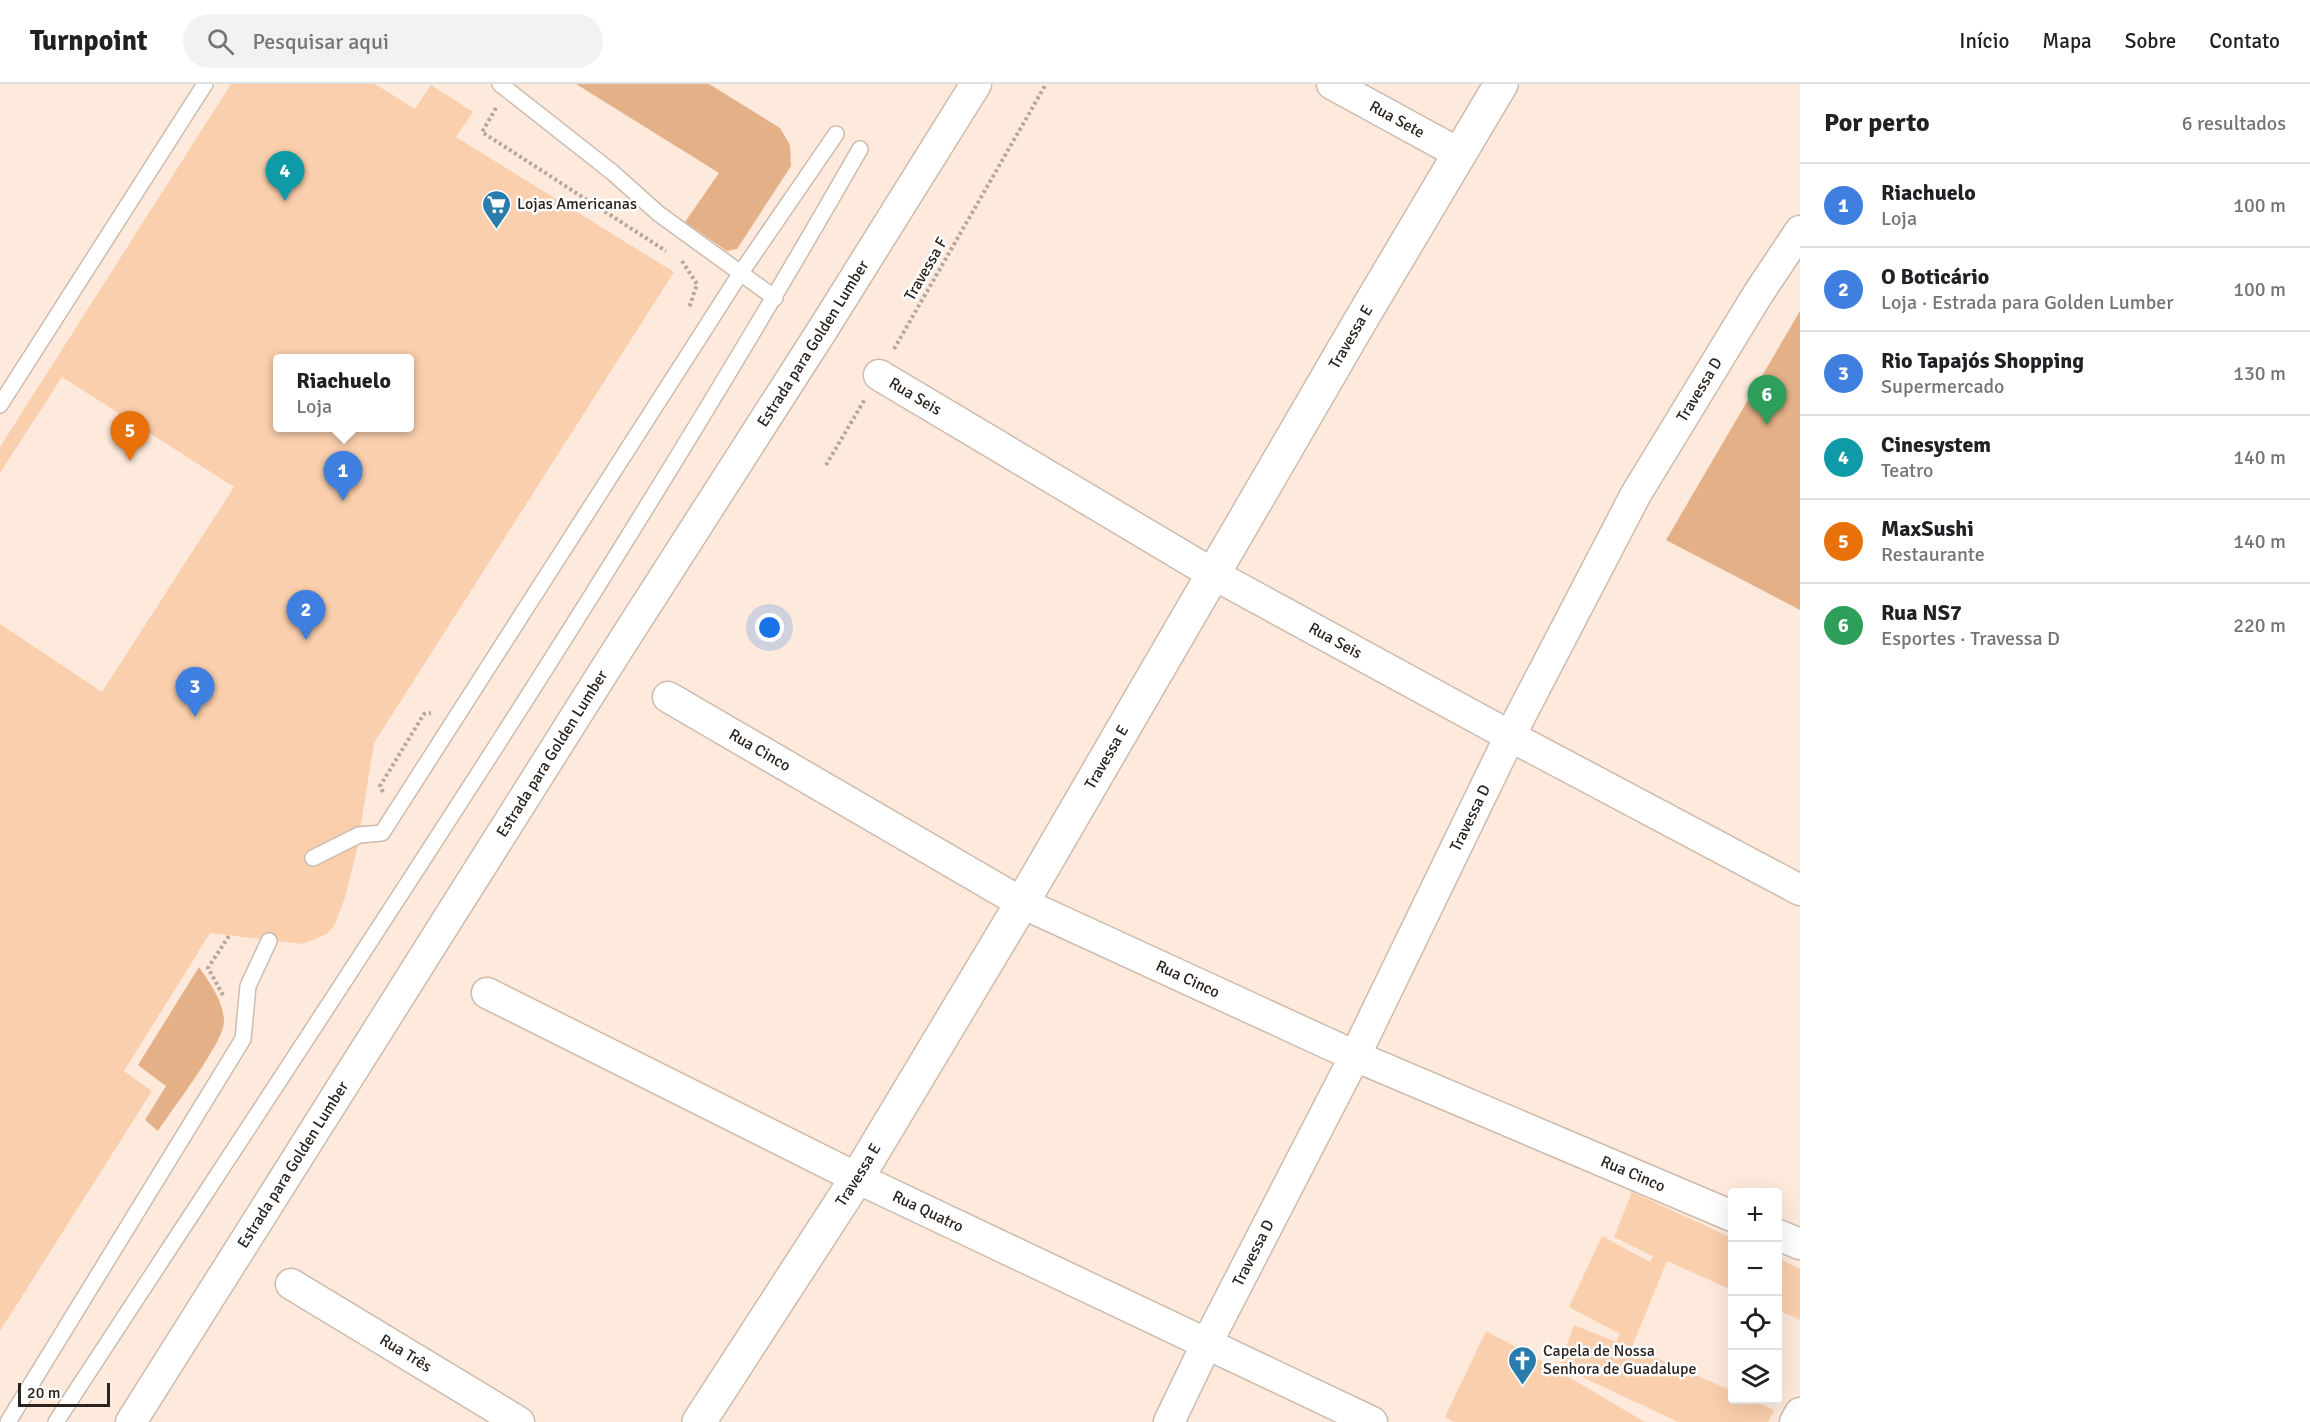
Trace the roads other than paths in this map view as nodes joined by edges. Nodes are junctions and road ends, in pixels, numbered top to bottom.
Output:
1 (205, 84) edge
2 (500, 84) edge
3 (976, 84) edge
4 (1332, 84) edge
5 (1502, 84) edge
6 (836, 134) dead end
7 (860, 149) dead end
8 (1460, 154) junction
9 (1800, 231) edge
10 (740, 274) junction
11 (775, 298) junction
12 (879, 375) road end
13 (0, 405) edge
14 (1213, 574) junction
15 (668, 697) dead end
16 (1510, 736) junction
17 (313, 858) dead end
18 (1800, 890) edge
19 (1022, 903) junction
20 (269, 941) dead end
21 (487, 993) dead end
22 (1355, 1056) junction
23 (857, 1178) junction
24 (1728, 1214) edge
25 (1782, 1236) edge
26 (1800, 1244) edge
27 (291, 1284) dead end
28 (1208, 1343) junction
29 (1800, 1413) edge
30 (8, 1422) edge
31 (56, 1422) edge
32 (131, 1422) edge
33 (519, 1422) edge
34 (699, 1422) edge
35 (1169, 1422) edge
36 (1372, 1422) edge
37 (1795, 1422) edge

1 - 13 lane
2 - 10 lane
3 - 32 street, Estrada para Golden Lumber
4 - 8 street, Rua Sete
5 - 8 street, Travessa E
6 - 10 lane
7 - 11 lane
8 - 14 street, Travessa E
9 - 16 street, Travessa D
10 - 11 lane
10 - 17 lane
11 - 31 lane
12 - 14 street, Rua Seis
14 - 16 street, Rua Seis
14 - 19 street, Travessa E
15 - 19 street, Rua Cinco
16 - 18 street, Rua Seis
16 - 22 street, Travessa D
19 - 22 street, Rua Cinco
19 - 23 street, Travessa E
20 - 30 lane
21 - 23 street, Rua Quatro
22 - 24 street, Rua Cinco
22 - 28 street, Travessa D
23 - 28 street, Rua Quatro
23 - 34 street, Travessa E
25 - 26 street
27 - 33 street, Rua Três
28 - 35 street, Travessa D
28 - 36 street, Rua Quatro
29 - 37 street

